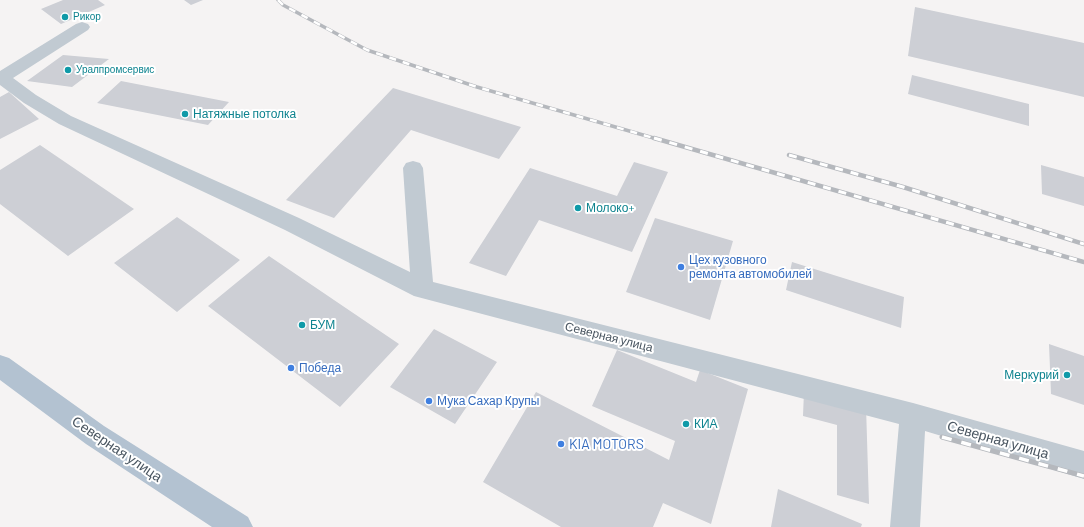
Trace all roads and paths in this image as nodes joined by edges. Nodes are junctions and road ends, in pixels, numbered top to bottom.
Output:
1 (82, 27) dead end
2 (1, 78) edge
3 (413, 168) dead end
4 (422, 289) junction
5 (0, 366) edge
6 (913, 415) junction
7 (1084, 465) edge
8 (238, 527) edge
9 (904, 527) edge

1 - 2 lane
2 - 4 lane, Северная улица
3 - 4 lane
4 - 6 lane, Северная улица
5 - 8 main road, Северная улица
6 - 7 lane, Северная улица
6 - 9 lane

